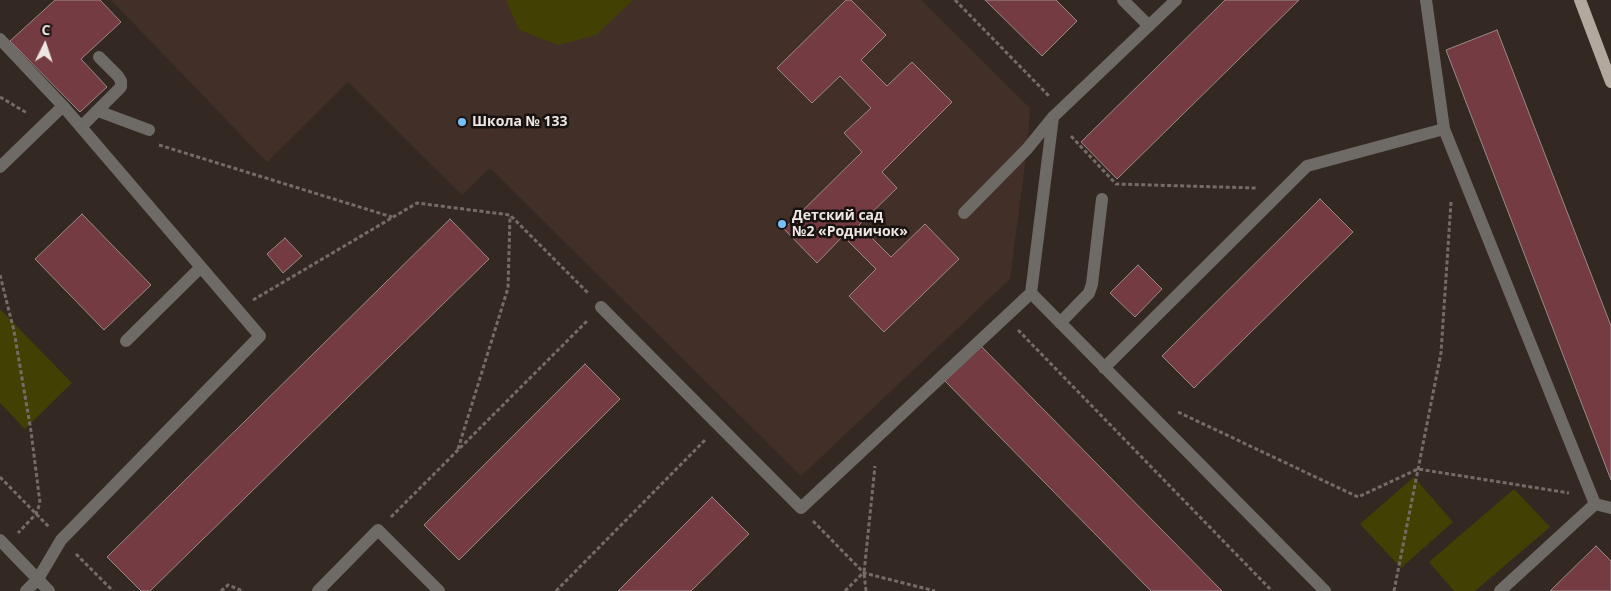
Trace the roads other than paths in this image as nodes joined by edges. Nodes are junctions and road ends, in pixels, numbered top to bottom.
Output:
1 (1124, 0) edge
2 (1176, 0) edge
3 (1426, 0) edge
4 (1580, 0) edge
5 (1148, 26) junction
6 (0, 39) edge
7 (99, 57) dead end
8 (1611, 82) edge
9 (63, 106) junction
10 (98, 111) junction
11 (1057, 113) junction
12 (81, 127) junction
13 (1444, 129) junction
14 (148, 130) dead end
15 (0, 167) edge
16 (1102, 199) dead end
17 (964, 213) dead end
18 (201, 267) junction
19 (1031, 293) junction
20 (601, 307) road end
21 (1060, 323) junction
22 (126, 341) dead end
23 (1104, 368) junction
24 (1594, 501) junction
25 (1611, 508) edge
26 (0, 540) edge
27 (38, 579) junction
28 (26, 591) edge
29 (49, 591) edge
30 (318, 591) edge
31 (439, 591) edge
32 (1325, 591) edge
33 (1500, 591) edge

1 - 5 street
2 - 5 street
3 - 13 street
4 - 8 main road
5 - 11 street
6 - 9 street
7 - 10 street
9 - 12 street
9 - 15 street
10 - 12 street
10 - 14 street
11 - 17 street
11 - 19 street
12 - 18 street
13 - 23 street
13 - 24 street
16 - 21 street
18 - 22 street
18 - 27 street
19 - 20 street
19 - 21 street
21 - 23 street
23 - 32 street
24 - 25 street
24 - 33 street
26 - 27 street
27 - 28 street
27 - 29 street
30 - 31 street

